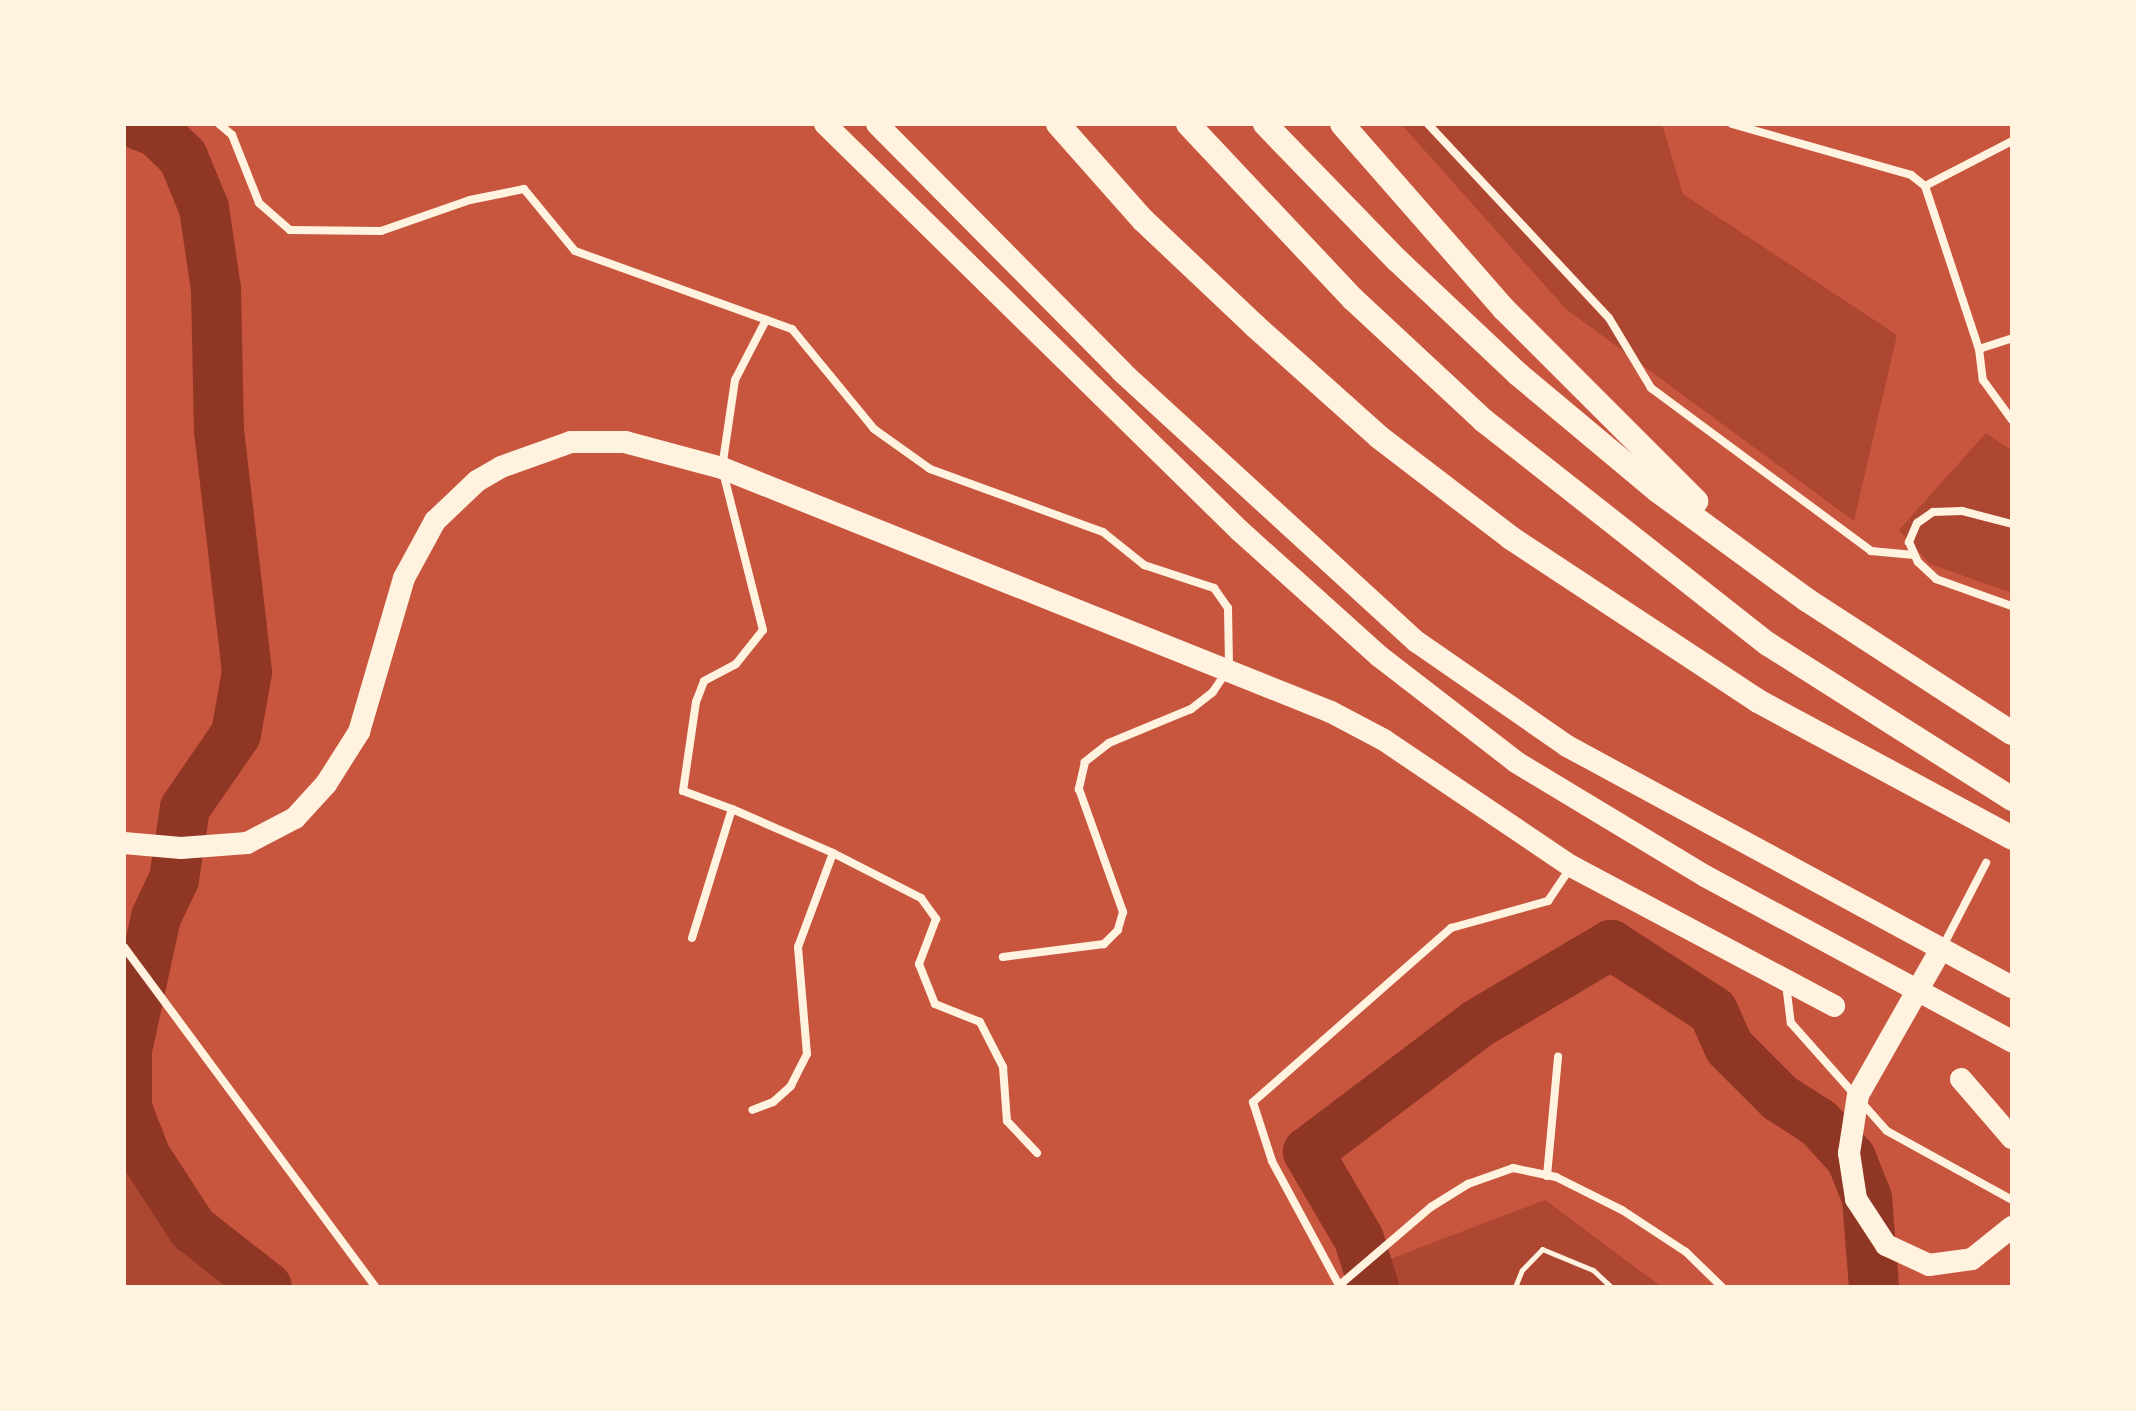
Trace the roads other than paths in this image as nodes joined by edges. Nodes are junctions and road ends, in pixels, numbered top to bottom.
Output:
1 (219, 124) edge
2 (825, 124) edge
3 (877, 124) edge
4 (1058, 124) edge
5 (1188, 124) edge
6 (1265, 124) edge
7 (1342, 124) edge
8 (1428, 124) edge
9 (1732, 124) edge
10 (2012, 141) edge
11 (1925, 186) junction
12 (766, 320) junction
13 (2012, 338) edge
14 (1979, 349) junction
15 (2012, 420) edge
16 (722, 468) junction
17 (2012, 524) edge
18 (1914, 555) junction
19 (1807, 600) junction
20 (2012, 606) edge
21 (1229, 668) junction
22 (2012, 733) edge
23 (2012, 799) edge
24 (732, 809) junction
25 (2012, 838) edge
26 (124, 843) edge
27 (833, 853) junction
28 (1986, 863) dead end
29 (1571, 866) junction
30 (692, 938) dead end
31 (124, 947) edge
32 (1941, 949) junction
33 (1003, 957) dead end
34 (1785, 982) junction
35 (2012, 987) edge
36 (1917, 989) junction
37 (1834, 1006) dead end
38 (2012, 1041) edge
39 (1558, 1057) dead end
40 (1961, 1079) dead end
41 (752, 1110) dead end
42 (2012, 1138) edge
43 (1037, 1153) dead end
44 (1547, 1176) junction
45 (2012, 1200) edge
46 (2012, 1227) edge
47 (1341, 1285) edge
48 (376, 1287) edge
49 (1722, 1287) edge

1 - 12 street
2 - 36 highway
3 - 32 highway
4 - 25 highway
5 - 23 highway
6 - 19 highway
7 - 19 highway
8 - 18 street
9 - 11 street
10 - 11 street
11 - 14 street
12 - 16 street
12 - 21 street
13 - 14 street
14 - 15 street
16 - 21 highway
16 - 24 street
16 - 26 highway
17 - 18 street
18 - 20 street
19 - 22 highway
21 - 29 highway
21 - 33 street
24 - 27 street
24 - 30 street
27 - 41 street
27 - 43 street
28 - 32 street
29 - 34 highway
29 - 47 street
31 - 48 street
32 - 35 highway
32 - 36 highway
34 - 37 highway
34 - 45 street
36 - 38 highway
36 - 46 highway
39 - 44 street
40 - 42 highway
44 - 47 street
44 - 49 street

